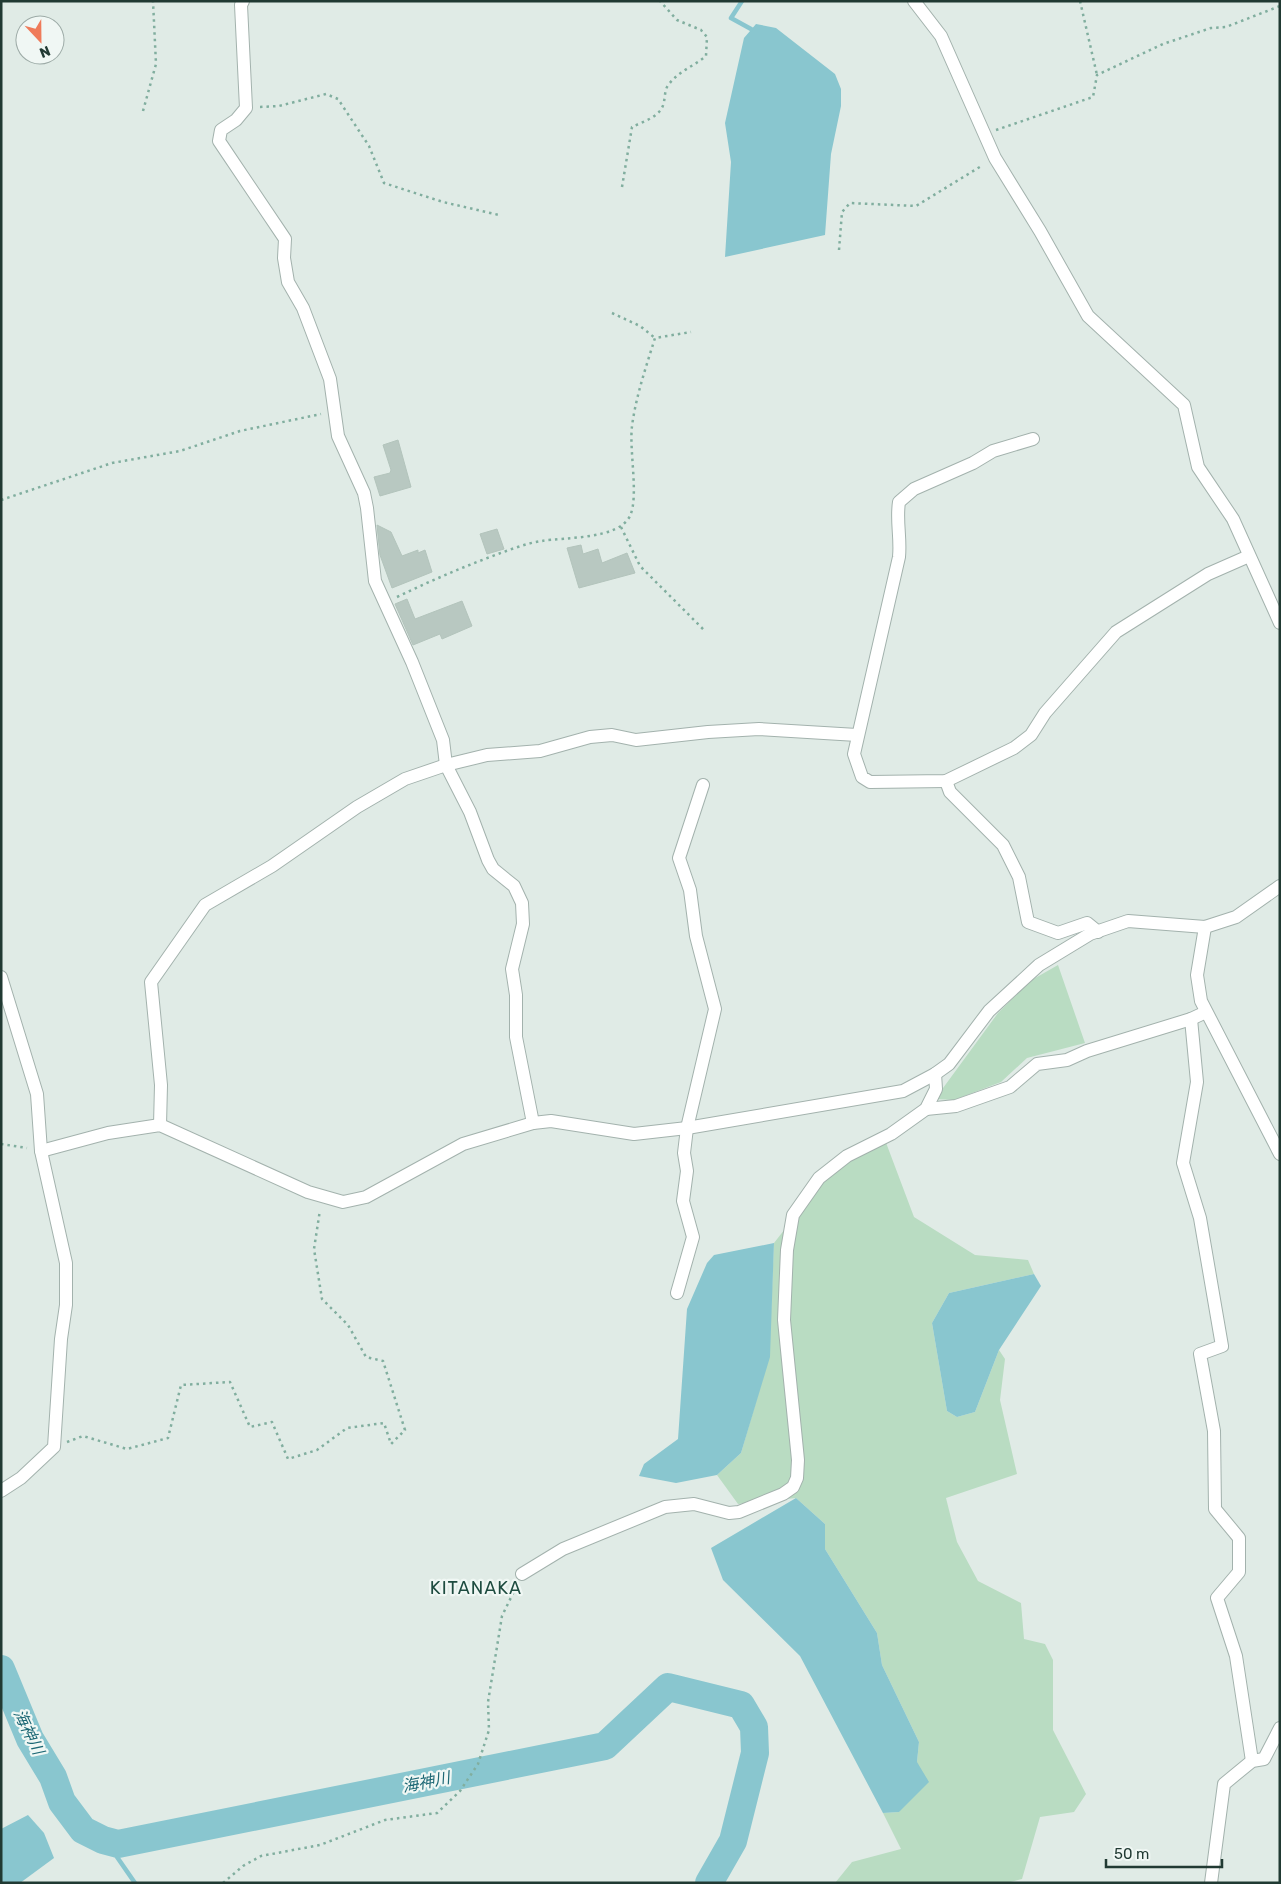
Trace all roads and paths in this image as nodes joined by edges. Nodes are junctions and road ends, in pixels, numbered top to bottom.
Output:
1 (153, 1) edge
2 (243, 1) edge
3 (660, 1) edge
4 (914, 1) edge
5 (1080, 1) edge
6 (1280, 6) edge
7 (1097, 75) junction
8 (246, 108) junction
9 (143, 111) dead end
10 (985, 134) junction
11 (995, 158) junction
12 (622, 187) dead end
13 (499, 215) dead end
14 (839, 250) dead end
15 (612, 313) dead end
16 (691, 332) dead end
17 (655, 338) junction
18 (335, 412) junction
19 (1032, 439) dead end
20 (1, 500) edge
21 (621, 527) junction
22 (1249, 556) junction
23 (384, 603) junction
24 (1280, 623) edge
25 (705, 631) dead end
26 (857, 735) junction
27 (446, 765) junction
28 (946, 781) junction
29 (703, 784) dead end
30 (1280, 886) edge
31 (1206, 926) junction
32 (1098, 932) junction
33 (1, 978) edge
34 (1206, 1012) junction
35 (1191, 1019) junction
36 (935, 1074) junction
37 (926, 1109) junction
38 (534, 1123) junction
39 (160, 1125) junction
40 (687, 1128) junction
41 (1, 1144) edge
42 (41, 1151) junction
43 (1280, 1154) edge
44 (322, 1196) junction
45 (677, 1293) dead end
46 (54, 1447) junction
47 (1, 1491) edge
48 (522, 1574) joint
49 (1280, 1728) edge
50 (1252, 1761) junction
51 (223, 1883) edge
52 (1211, 1883) edge

1 - 9 path
2 - 8 street
3 - 12 path
4 - 10 street
5 - 7 path
6 - 7 path
7 - 10 path
8 - 13 path
8 - 18 street
10 - 11 street
11 - 14 path
11 - 22 street
15 - 17 path
16 - 17 path
17 - 21 path
18 - 20 path
18 - 23 street
19 - 26 street
21 - 23 path
21 - 25 path
22 - 24 street
22 - 28 street
23 - 27 street
26 - 27 street
26 - 28 street
27 - 38 street
27 - 39 street
28 - 32 street
29 - 40 street
30 - 31 street
31 - 32 street
31 - 34 street
32 - 36 street
33 - 42 street
34 - 35 street
34 - 43 street
35 - 37 street
35 - 50 street
36 - 37 street
36 - 40 street
37 - 48 street
38 - 40 street
38 - 44 street
39 - 42 street
39 - 44 street
40 - 45 street
41 - 42 path
42 - 46 street
44 - 46 path
46 - 47 street
48 - 51 path
49 - 50 street
50 - 52 street

